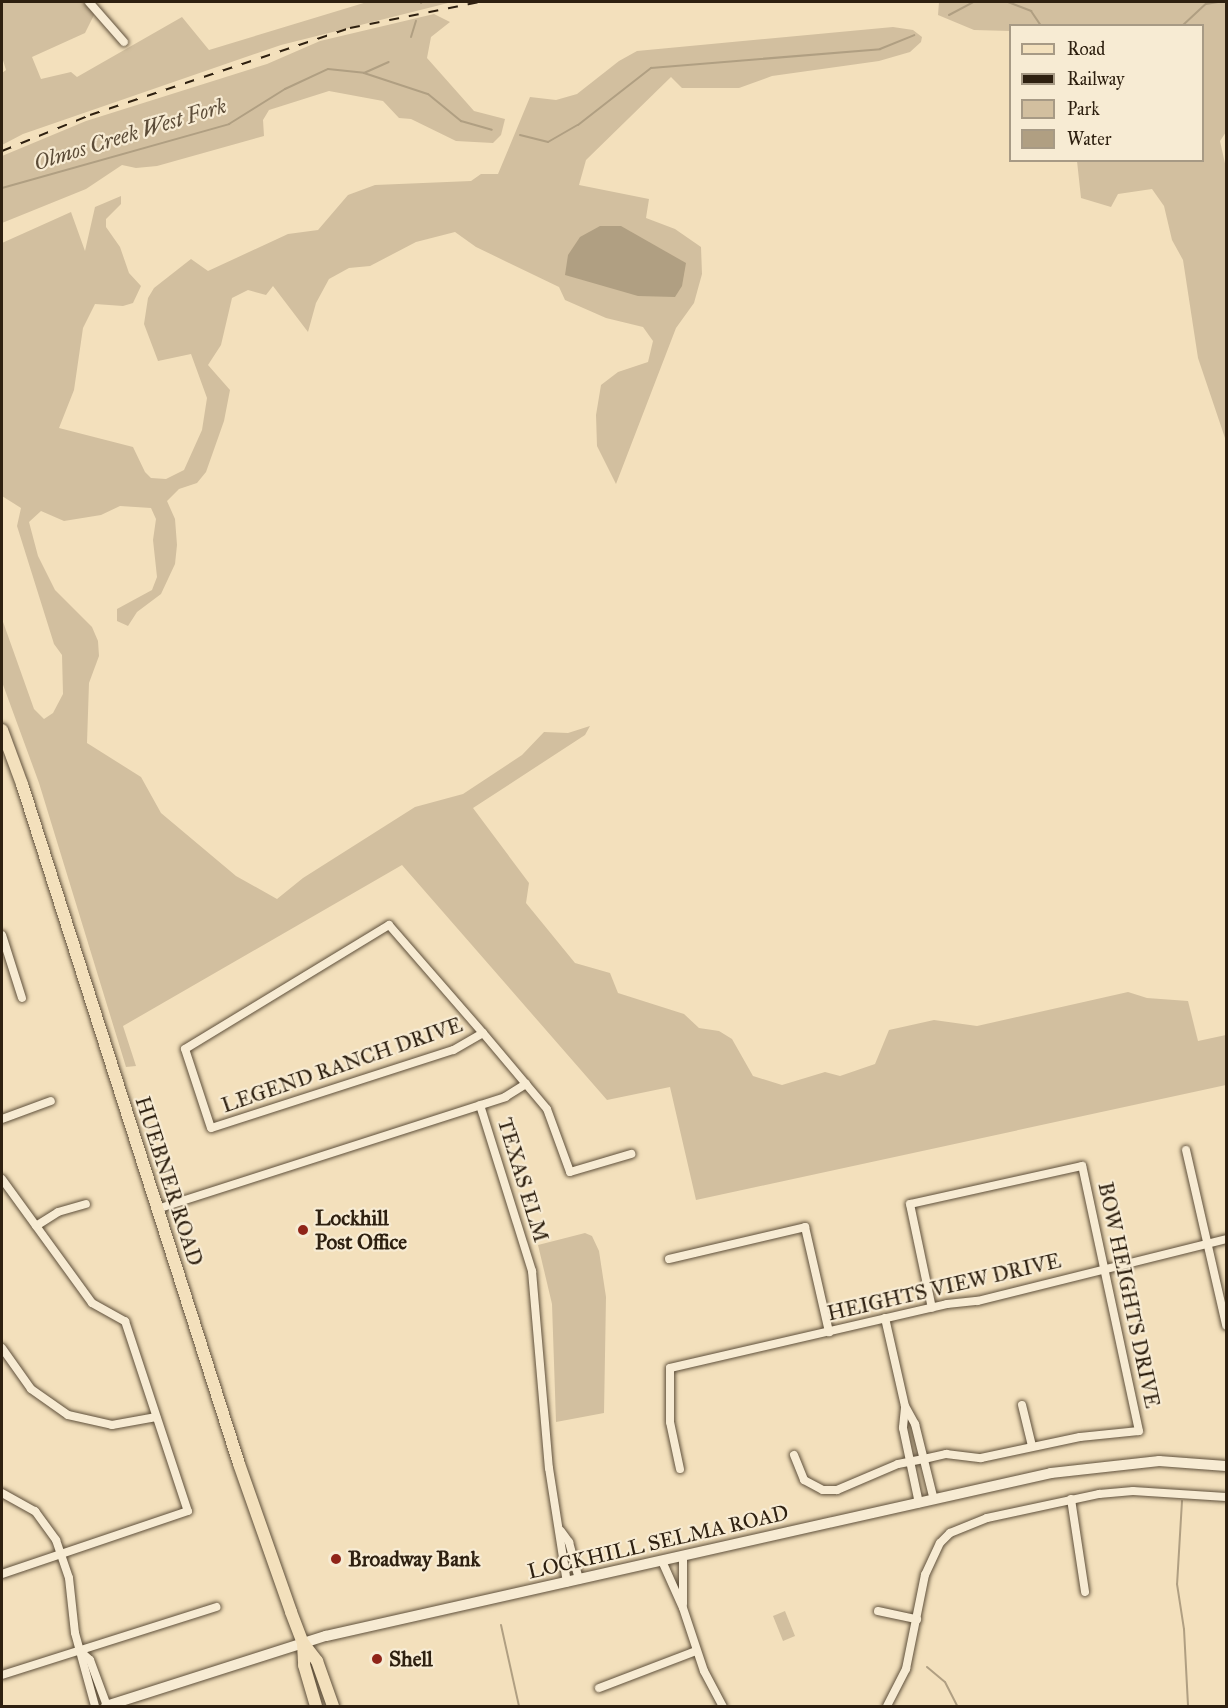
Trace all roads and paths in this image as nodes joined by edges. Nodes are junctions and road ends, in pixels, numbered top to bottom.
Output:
1 (89, 2) edge
2 (124, 42) dead end
3 (2, 730) edge
4 (2, 935) edge
5 (3, 945) edge
6 (22, 998) dead end
7 (483, 1033) junction
8 (526, 1084) junction
9 (51, 1101) dead end
10 (480, 1105) junction
11 (2, 1119) edge
12 (1186, 1149) dead end
13 (631, 1154) dead end
14 (2, 1179) edge
15 (86, 1204) dead end
16 (157, 1209) junction
17 (36, 1226) junction
18 (1227, 1239) edge
19 (1208, 1243) junction
20 (669, 1259) dead end
21 (1105, 1270) junction
22 (932, 1308) junction
23 (885, 1318) junction
24 (1227, 1325) edge
25 (829, 1332) junction
26 (2, 1348) edge
27 (1022, 1405) dead end
28 (905, 1406) junction
29 (156, 1417) junction
30 (1032, 1446) junction
31 (794, 1455) dead end
32 (924, 1459) junction
33 (910, 1461) junction
34 (1227, 1466) edge
35 (680, 1469) dead end
36 (2, 1493) edge
37 (1227, 1497) edge
38 (1071, 1499) junction
39 (934, 1500) junction
40 (919, 1503) junction
41 (561, 1531) junction
42 (61, 1553) junction
43 (683, 1556) junction
44 (662, 1561) junction
45 (2, 1574) edge
46 (579, 1580) junction
47 (567, 1583) junction
48 (1085, 1592) dead end
49 (217, 1607) dead end
50 (683, 1608) junction
51 (878, 1611) dead end
52 (917, 1619) junction
53 (303, 1643) junction
54 (696, 1651) junction
55 (81, 1652) junction
56 (2, 1675) edge
57 (599, 1688) dead end
58 (107, 1706) edge
59 (95, 1707) edge
60 (316, 1707) edge
61 (333, 1707) edge
62 (723, 1707) edge
63 (887, 1707) edge

1 - 2 street
3 - 16 main road, HUEBNER ROAD
4 - 5 street
5 - 6 street
7 - 7 street, LEGEND RANCH DRIVE
7 - 8 street
8 - 10 street
8 - 13 street
9 - 11 street
10 - 16 street, TEXAS ELM
10 - 41 street, TEXAS ELM
12 - 19 street
14 - 17 street
15 - 17 street
16 - 53 main road, HUEBNER ROAD
17 - 29 street
18 - 19 street, HEIGHTS VIEW DRIVE
19 - 21 street, HEIGHTS VIEW DRIVE
19 - 24 street
20 - 25 street
21 - 22 street, HEIGHTS VIEW DRIVE
21 - 22 street, BOW HEIGHTS DRIVE
21 - 30 street, BOW HEIGHTS DRIVE
22 - 23 street, HEIGHTS VIEW DRIVE
23 - 25 street, HEIGHTS VIEW DRIVE
23 - 28 street
25 - 35 street, HEIGHTS VIEW DRIVE
26 - 29 street
27 - 30 street
28 - 32 street
28 - 33 street
29 - 42 street
30 - 32 street
31 - 33 street
32 - 33 street
32 - 39 street
33 - 40 street
34 - 39 main road, LOCKHILL SELMA ROAD
36 - 42 street
37 - 38 street
38 - 48 street
38 - 52 street
39 - 40 main road, LOCKHILL SELMA ROAD
40 - 43 main road, LOCKHILL SELMA ROAD
41 - 46 street, TEXAS ELM
41 - 47 street, TEXAS ELM
42 - 45 street
42 - 55 street
43 - 44 main road, LOCKHILL SELMA ROAD
43 - 50 street
44 - 46 main road, LOCKHILL SELMA ROAD
44 - 50 street
46 - 47 main road, LOCKHILL SELMA ROAD
47 - 53 main road, LOCKHILL SELMA ROAD
49 - 55 street
50 - 54 street
51 - 52 street
52 - 63 street
53 - 58 main road, LOCKHILL SELMA ROAD
53 - 60 main road, HUEBNER ROAD
53 - 61 main road, HUEBNER ROAD
54 - 57 street
54 - 62 street
55 - 56 street
55 - 58 street
55 - 59 street

